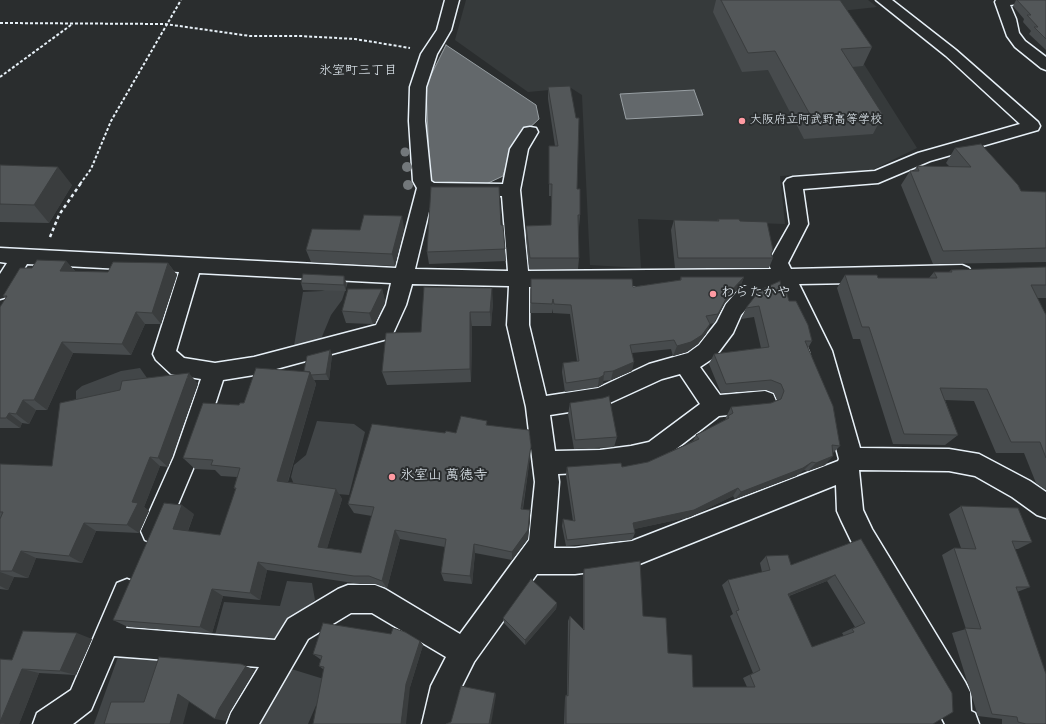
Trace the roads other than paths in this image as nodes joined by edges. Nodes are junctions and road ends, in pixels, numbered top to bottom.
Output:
1 (452, 0) edge
2 (883, 0) edge
3 (1021, 0) edge
4 (1046, 64) edge
5 (530, 132) dead end
6 (426, 188) junction
7 (511, 190) junction
8 (0, 255) edge
9 (32, 257) junction
10 (191, 265) junction
11 (982, 272) edge
12 (404, 276) junction
13 (784, 277) junction
14 (519, 279) junction
15 (0, 292) edge
16 (685, 363) junction
17 (215, 372) junction
18 (765, 401) dead end
19 (714, 406) junction
20 (537, 407) junction
21 (544, 463) junction
22 (849, 464) junction
23 (1046, 506) edge
24 (530, 561) junction
25 (107, 641) junction
26 (464, 652) junction
27 (282, 655) junction
28 (956, 722) edge
29 (48, 724) edge
30 (242, 724) edge
31 (437, 724) edge

1 - 6 street
2 - 13 street
3 - 4 street
5 - 7 street
6 - 7 street
6 - 12 street
7 - 14 street
8 - 9 street
9 - 10 street
9 - 15 street
10 - 12 street
10 - 17 street
11 - 13 street
12 - 14 street
12 - 17 street
13 - 14 street
13 - 16 street
13 - 22 street
14 - 20 street
16 - 19 street
16 - 20 street
17 - 25 street
18 - 19 street
19 - 21 street
20 - 21 street
21 - 24 street
22 - 23 street
22 - 24 street
22 - 28 street
24 - 26 street
25 - 27 street
25 - 29 street
26 - 27 street
26 - 31 street
27 - 30 street

